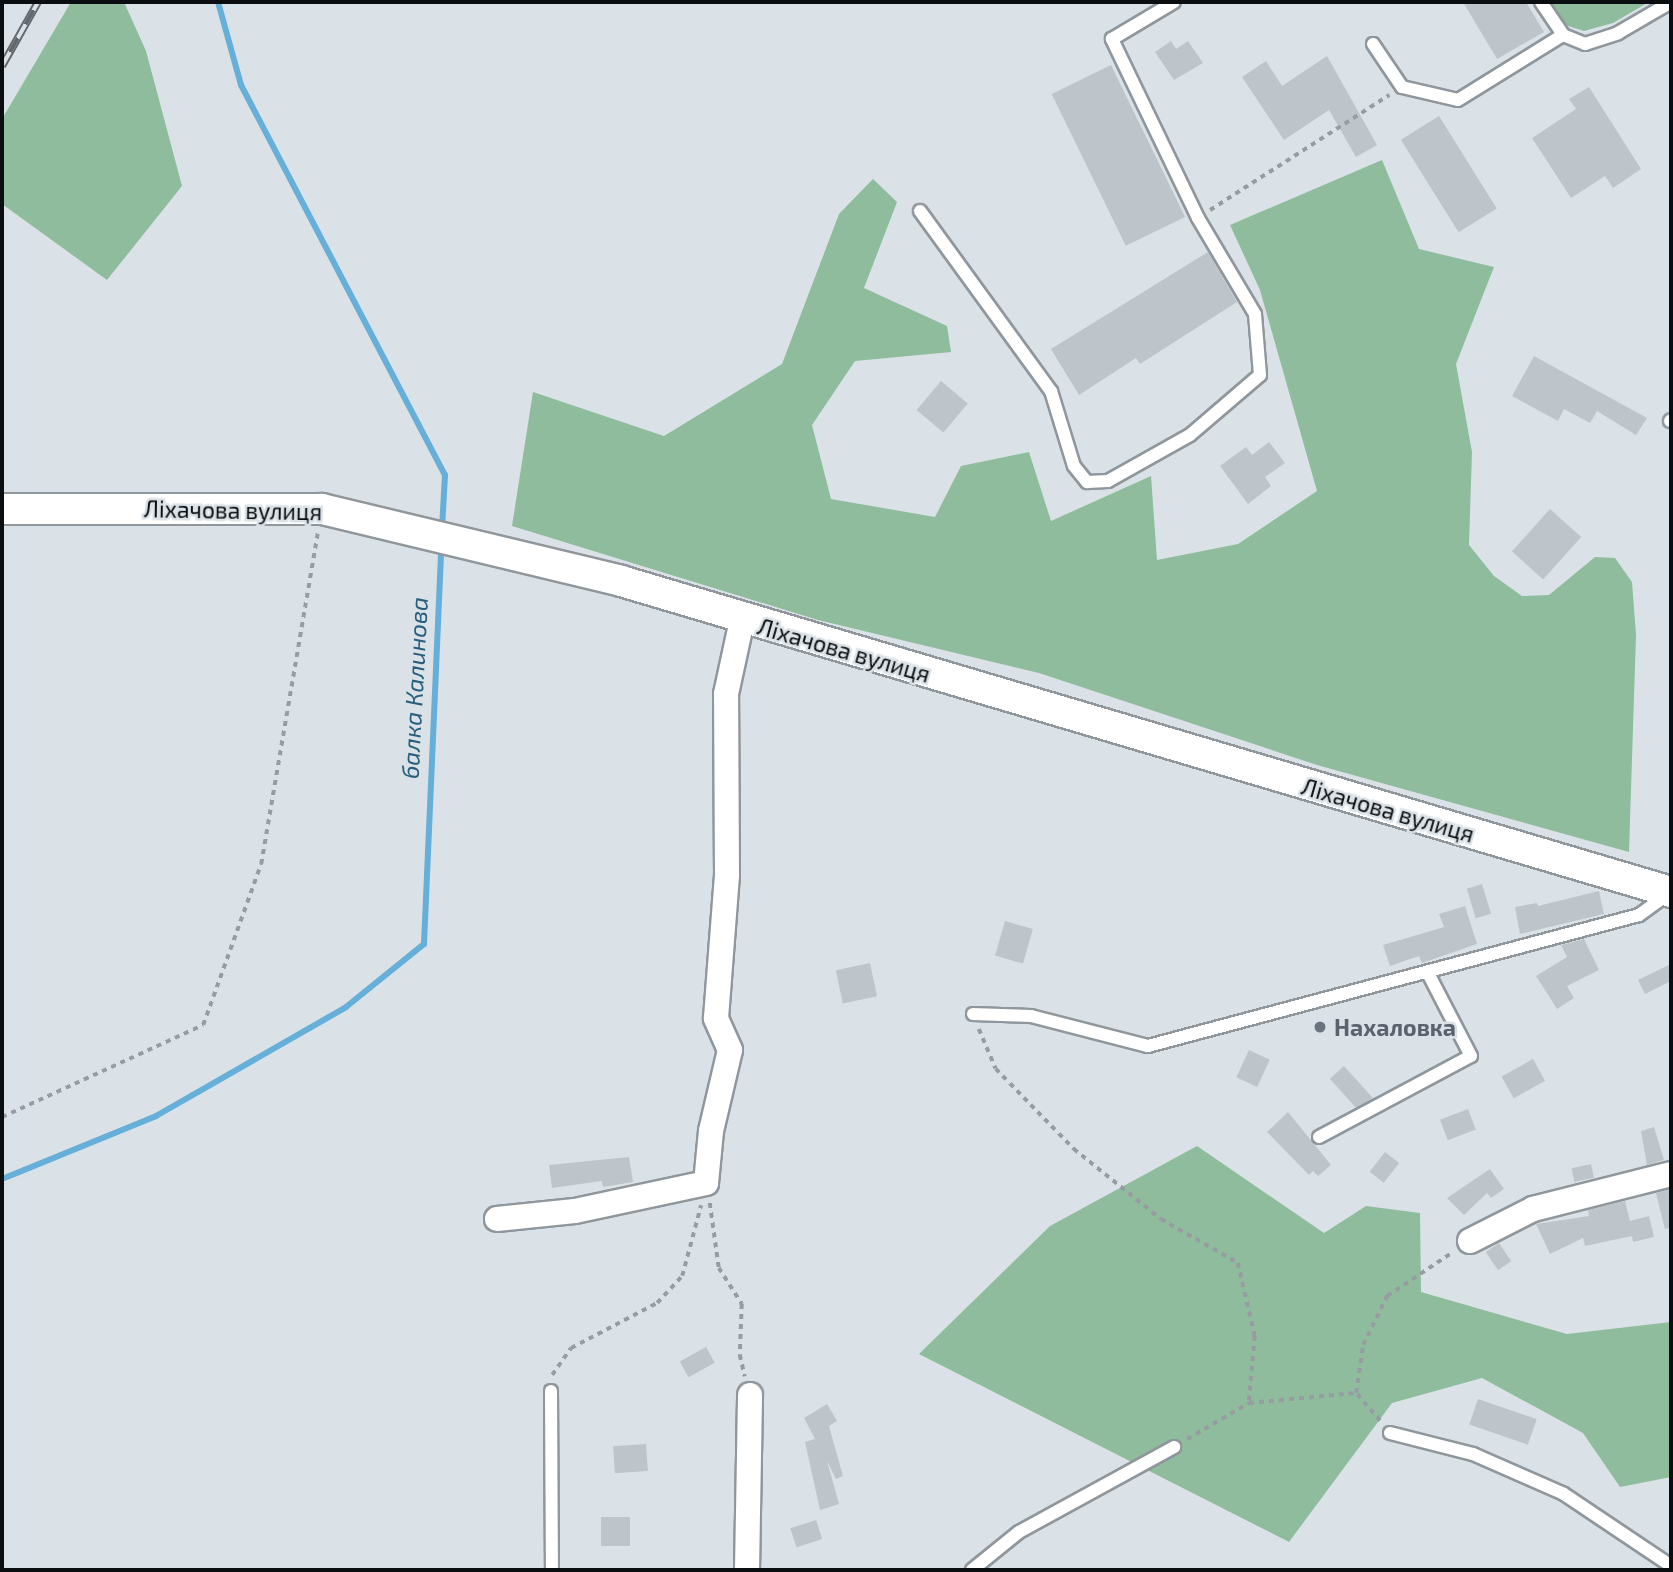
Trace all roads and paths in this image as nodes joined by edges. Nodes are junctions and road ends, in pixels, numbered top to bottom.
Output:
1 (1174, 2) edge
2 (1541, 2) edge
3 (1671, 2) edge
4 (1563, 35) junction
5 (1373, 44) dead end
6 (1402, 86) junction
7 (920, 211) dead end
8 (1198, 218) junction
9 (2, 509) edge
10 (322, 509) junction
11 (742, 620) junction
12 (1671, 892) edge
13 (1428, 973) junction
14 (973, 1014) joint
15 (2, 1116) edge
16 (1318, 1138) dead end
17 (1671, 1174) edge
18 (706, 1183) junction
19 (496, 1219) dead end
20 (1470, 1241) joint
21 (551, 1391) joint
22 (1356, 1393) junction
23 (750, 1395) joint
24 (1248, 1403) junction
25 (1390, 1433) joint
26 (1174, 1447) joint
27 (1671, 1566) edge
28 (552, 1570) edge
29 (747, 1570) edge
30 (972, 1570) edge

1 - 8 lane
2 - 4 lane
3 - 4 lane
4 - 6 lane
5 - 6 lane
6 - 8 path
7 - 8 lane
9 - 10 street, Ліхачова вулиця
10 - 11 street, Ліхачова вулиця
10 - 15 path
11 - 12 street, Ліхачова вулиця
11 - 18 street
12 - 13 lane
13 - 14 lane
13 - 16 lane
14 - 24 path
17 - 20 street
18 - 19 street
18 - 21 path
18 - 23 path
20 - 22 path
21 - 28 lane
22 - 24 path
22 - 25 path
23 - 29 street
24 - 26 path
25 - 27 lane
26 - 30 lane

